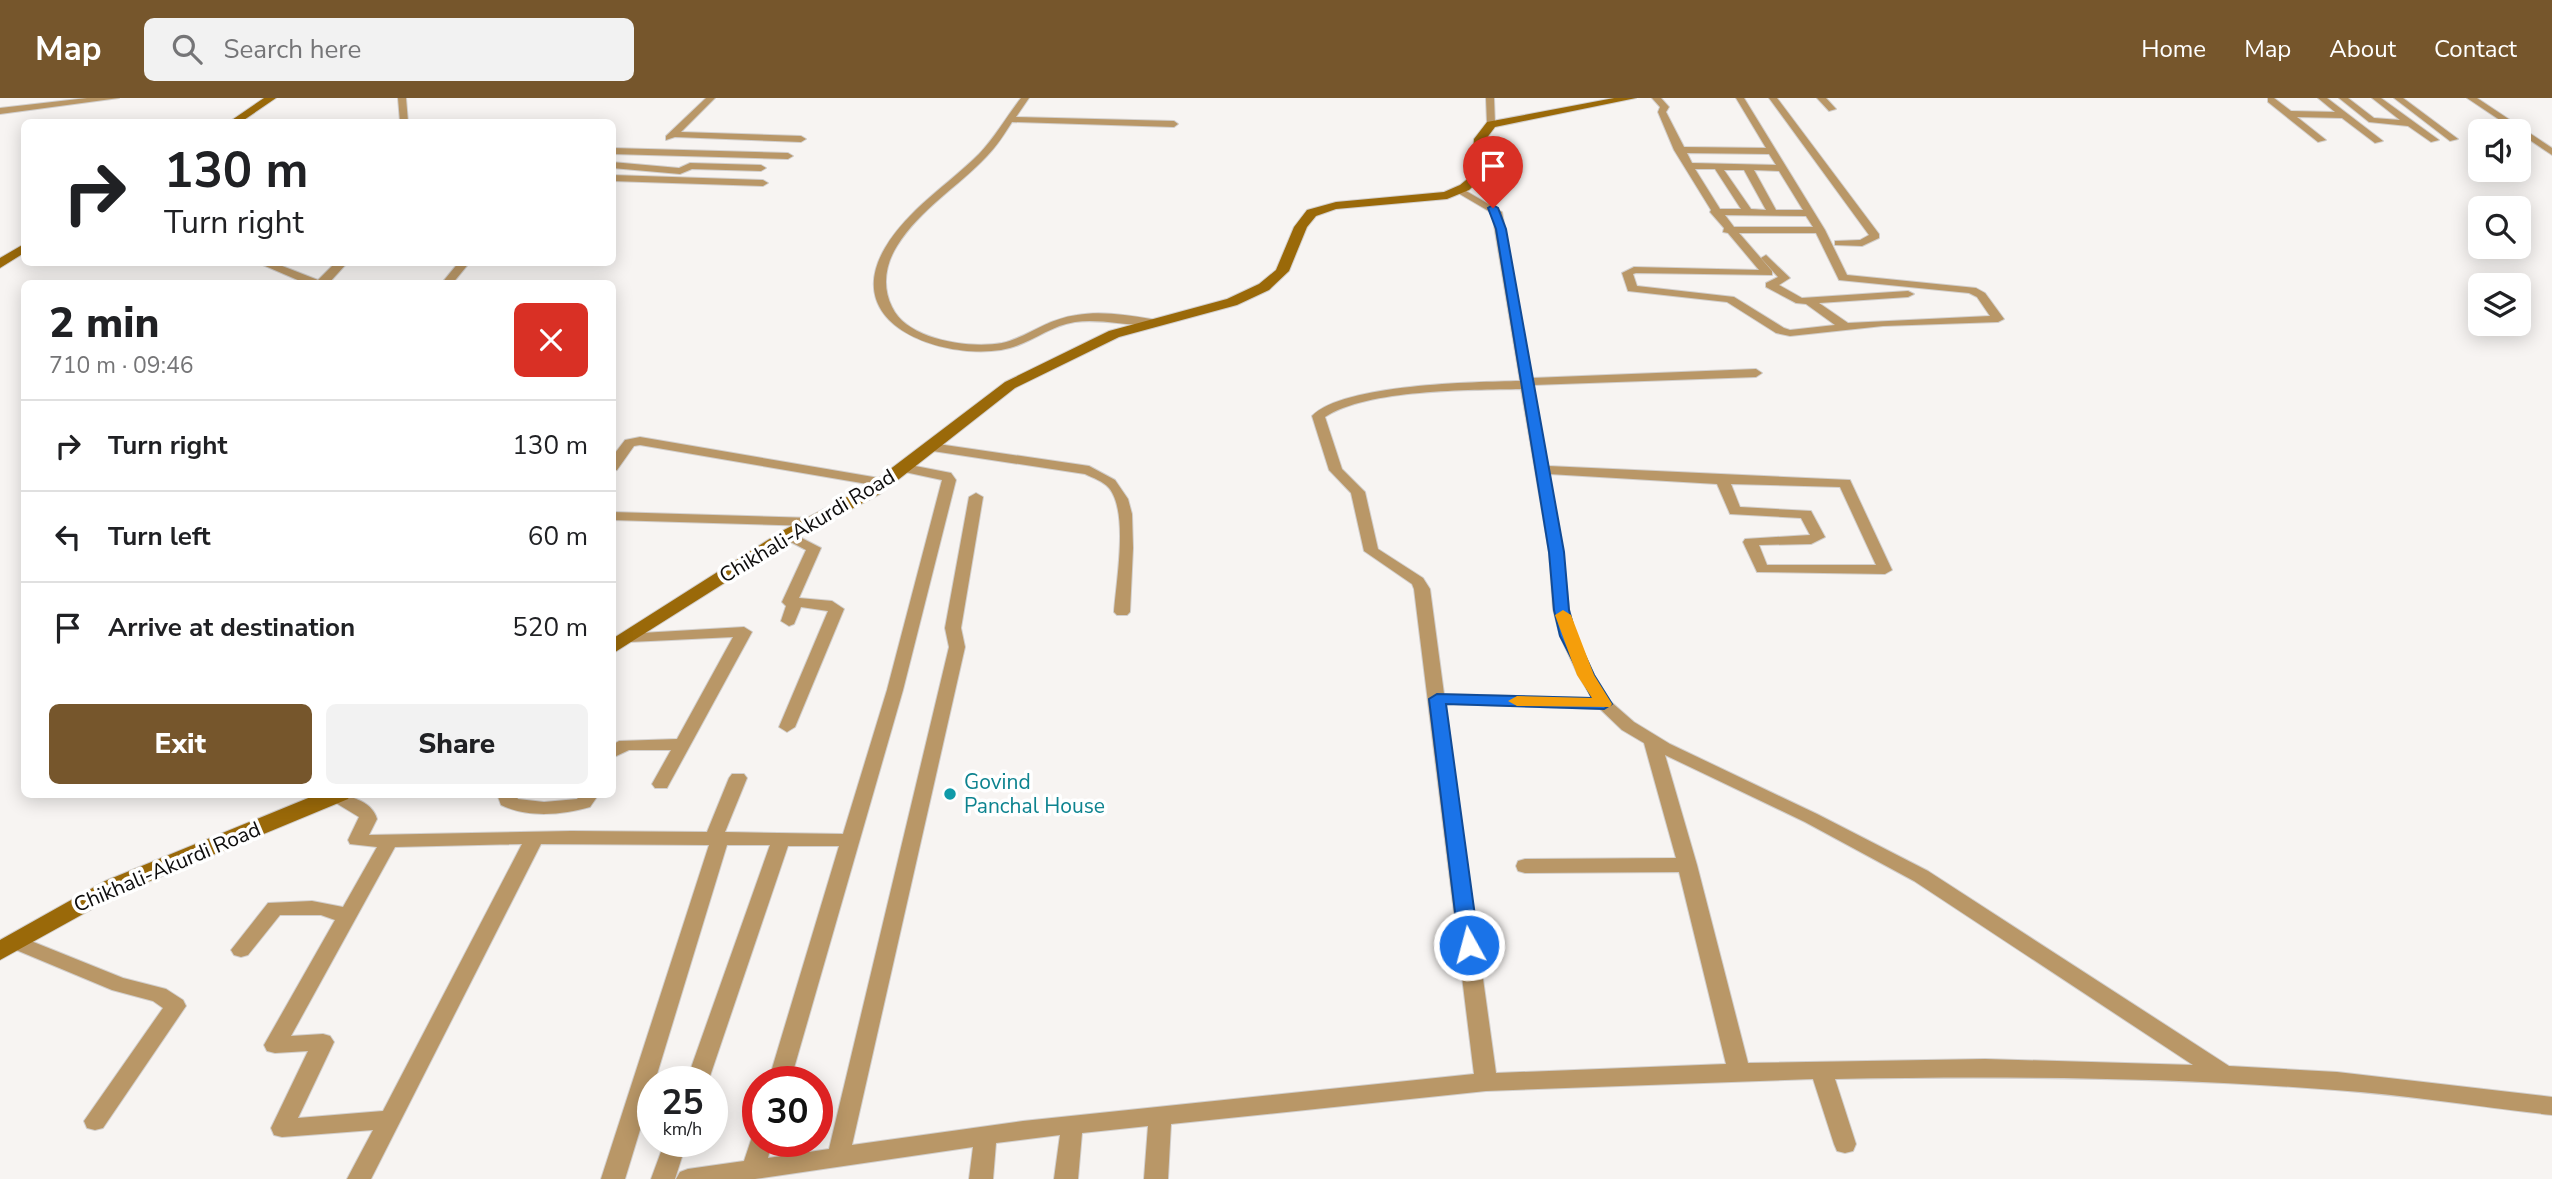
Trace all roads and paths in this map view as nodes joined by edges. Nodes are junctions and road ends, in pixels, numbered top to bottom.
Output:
1 (114, 98) edge
2 (259, 98) edge
3 (271, 98) edge
4 (402, 98) edge
5 (711, 98) edge
6 (1025, 98) edge
7 (1490, 98) edge
8 (1631, 98) edge
9 (1647, 98) edge
10 (1656, 98) edge
11 (1740, 98) edge
12 (1773, 98) edge
13 (1821, 98) edge
14 (2322, 98) edge
15 (2343, 98) edge
16 (2376, 98) edge
17 (2398, 98) edge
18 (2471, 98) edge
19 (2271, 100) dead end
20 (1832, 109) dead end
21 (0, 111) edge
22 (1662, 112) junction
23 (2288, 114) junction
24 (2344, 115) junction
25 (228, 119) edge
26 (239, 119) edge
27 (404, 119) edge
28 (1010, 119) junction
29 (2410, 123) junction
30 (1174, 124) dead end
31 (1491, 124) junction
32 (2363, 130) junction
33 (2423, 132) junction
34 (673, 134) junction
35 (801, 139) dead end
36 (2453, 139) dead end
37 (2322, 140) dead end
38 (2378, 141) dead end
39 (2434, 141) dead end
40 (1679, 150) junction
41 (616, 151) edge
42 (1772, 151) junction
43 (654, 152) junction
44 (2552, 152) edge
45 (788, 156) dead end
46 (616, 165) edge
47 (644, 166) junction
48 (1688, 166) junction
49 (1718, 167) junction
50 (1747, 167) junction
51 (761, 168) dead end
52 (1783, 168) junction
53 (616, 178) edge
54 (763, 183) dead end
55 (1461, 191) junction
56 (1715, 212) junction
57 (1748, 213) junction
58 (1773, 213) junction
59 (1810, 213) junction
60 (1727, 230) junction
61 (1741, 230) junction
62 (1821, 230) junction
63 (1839, 243) dead end
64 (21, 250) edge
65 (21, 257) edge
66 (0, 264) edge
67 (272, 266) edge
68 (339, 266) edge
69 (462, 266) edge
70 (0, 271) edge
71 (309, 280) edge
72 (324, 280) edge
73 (449, 280) edge
74 (1966, 294) dead end
75 (1809, 301) junction
76 (1151, 321) junction
77 (1844, 326) junction
78 (1756, 373) dead end
79 (1527, 383) junction
80 (616, 444) edge
81 (627, 446) junction
82 (931, 447) junction
83 (616, 461) edge
84 (905, 468) junction
85 (1542, 470) junction
86 (1722, 480) junction
87 (885, 483) junction
88 (976, 497) dead end
89 (616, 516) edge
90 (813, 522) junction
91 (788, 535) junction
92 (794, 604) junction
93 (1122, 612) dead end
94 (789, 621) dead end
95 (630, 638) junction
96 (616, 646) edge
97 (1437, 699) junction
98 (1604, 704) junction
99 (787, 727) dead end
100 (1652, 741) junction
101 (683, 744) junction
102 (616, 751) edge
103 (738, 778) dead end
104 (661, 784) dead end
105 (331, 798) edge
106 (343, 798) edge
107 (507, 798) edge
108 (587, 798) edge
109 (535, 838) junction
110 (717, 839) junction
111 (781, 839) junction
112 (850, 840) junction
113 (390, 841) junction
114 (1688, 865) junction
115 (1525, 866) dead end
116 (346, 917) junction
117 (8, 946) edge
118 (241, 950) dead end
119 (703, 1066) edge
120 (784, 1066) edge
121 (1821, 1070) junction
122 (1740, 1072) junction
123 (2225, 1075) junction
124 (1486, 1082) junction
125 (2552, 1106) edge
126 (1160, 1116) junction
127 (389, 1120) junction
128 (96, 1122) dead end
129 (1072, 1125) junction
130 (986, 1136) junction
131 (1845, 1144) dead end
132 (671, 1157) edge
133 (757, 1157) edge
134 (838, 1157) junction
135 (753, 1170) junction
136 (359, 1179) edge
137 (613, 1179) edge
138 (663, 1179) edge
139 (688, 1179) edge
140 (981, 1179) edge
141 (1066, 1179) edge
142 (1156, 1179) edge

1 - 21 street
2 - 25 main road
3 - 26 main road
4 - 27 street
5 - 34 street
6 - 28 street
7 - 31 street
8 - 31 main road
9 - 22 street
10 - 22 street
11 - 42 street
12 - 63 street
13 - 20 street
14 - 24 street
15 - 29 street
16 - 29 street
17 - 36 street
18 - 44 street
19 - 23 street
22 - 40 street
23 - 24 street
23 - 37 street
24 - 32 street
28 - 30 street
28 - 76 street
29 - 33 street
31 - 55 main road
32 - 33 street
32 - 38 street
33 - 39 street
34 - 35 street
34 - 43 street
40 - 42 street
40 - 48 street
41 - 43 street
42 - 52 street
43 - 45 street
43 - 47 street
46 - 47 street
47 - 51 street
48 - 49 street
48 - 56 street
49 - 50 street
49 - 57 street
50 - 52 street
50 - 58 street
52 - 59 street
53 - 54 street
55 - 76 main road
55 - 79 street
56 - 57 street
56 - 60 street
57 - 58 street
58 - 59 street
59 - 62 street
60 - 61 street
60 - 77 street
61 - 62 street
61 - 75 street
62 - 77 street
64 - 66 main road
65 - 70 main road
67 - 71 street
68 - 72 street
69 - 73 street
74 - 75 street
75 - 77 street
76 - 82 main road, Chikhali-Akurdi Road
78 - 79 street
79 - 85 street
79 - 97 street
80 - 81 street
81 - 83 street
81 - 87 street
82 - 84 main road, Chikhali-Akurdi Road
82 - 93 street
84 - 87 main road, Chikhali-Akurdi Road
84 - 112 street
85 - 86 street
85 - 98 street
86 - 86 street
87 - 90 main road, Chikhali-Akurdi Road
88 - 134 street
89 - 90 street
90 - 91 main road, Chikhali-Akurdi Road
91 - 92 street
91 - 95 main road, Chikhali-Akurdi Road
92 - 94 street
92 - 99 street
95 - 96 main road, Chikhali-Akurdi Road
95 - 101 street
97 - 98 street
97 - 124 street
98 - 100 street
100 - 114 street
100 - 123 street
101 - 102 street
101 - 104 street
103 - 110 street
105 - 117 main road, Chikhali-Akurdi Road
106 - 113 street
107 - 108 street
109 - 110 street
109 - 113 street
109 - 127 street
110 - 111 street
110 - 137 street
111 - 112 street
111 - 119 street
112 - 120 street
113 - 116 street
114 - 115 street
114 - 122 street
116 - 118 street
116 - 127 street
117 - 128 street
121 - 122 street
121 - 123 street
121 - 131 street
122 - 124 street
123 - 125 street
124 - 126 street
126 - 129 street
126 - 142 street
127 - 136 street
129 - 130 street
129 - 141 street
130 - 134 street
130 - 140 street
132 - 138 street
133 - 135 street
134 - 135 street
135 - 139 street

